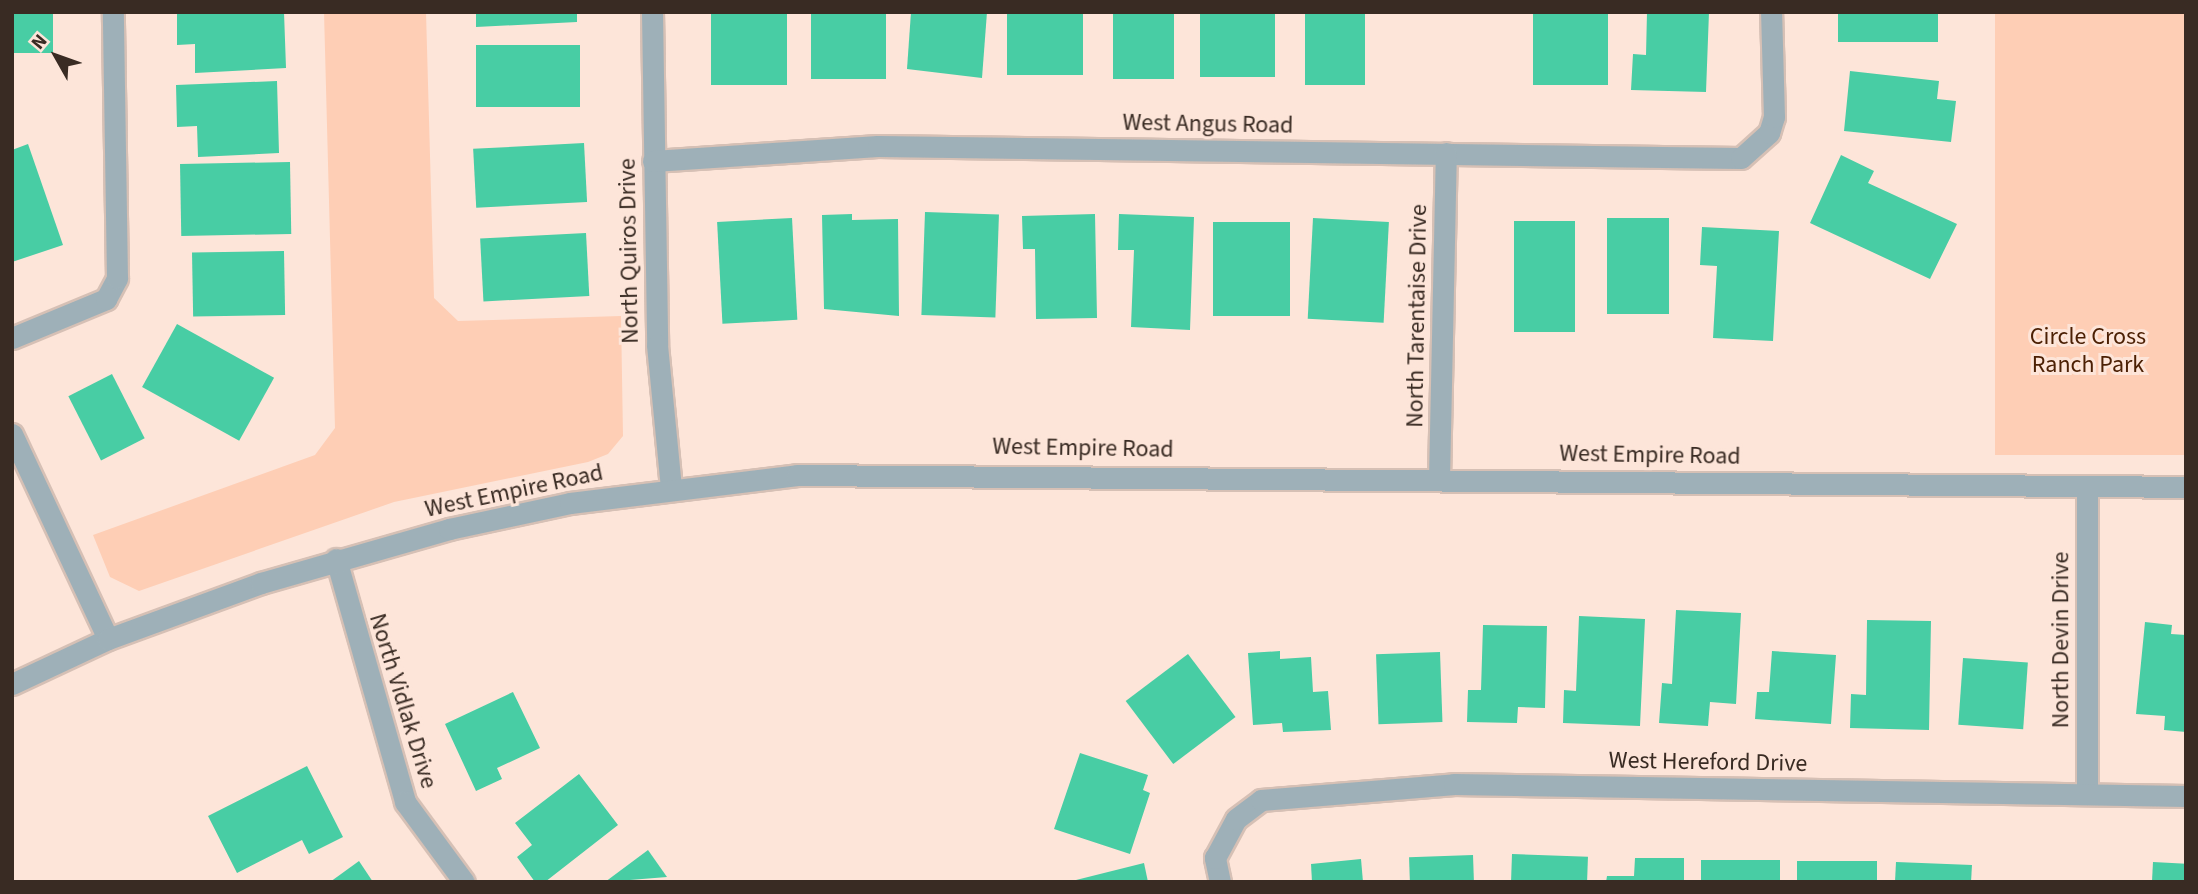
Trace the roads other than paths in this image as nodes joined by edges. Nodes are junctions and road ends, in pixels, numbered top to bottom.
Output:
1 (113, 12) edge
2 (652, 12) edge
3 (1772, 12) edge
4 (1446, 153) junction
5 (653, 161) junction
6 (12, 338) edge
7 (12, 434) edge
8 (1439, 480) junction
9 (2087, 486) junction
10 (2186, 487) edge
11 (671, 488) junction
12 (336, 559) junction
13 (108, 639) junction
14 (12, 684) edge
15 (2087, 794) junction
16 (2186, 796) edge
17 (464, 882) edge
18 (1220, 882) edge

1 - 6 street
2 - 5 street, North Quiros Drive
3 - 4 street, West Angus Road
4 - 5 street, West Angus Road
4 - 8 street, North Tarentaise Drive
5 - 11 street, North Quiros Drive
7 - 13 street
8 - 9 street, West Empire Road
8 - 11 street, West Empire Road
9 - 10 street, West Empire Road
9 - 15 street, North Devin Drive
11 - 12 street, West Empire Road
12 - 13 street, West Empire Road
12 - 17 street, North Vidlak Drive
13 - 14 street, West Empire Road
15 - 16 street, West Hereford Drive
15 - 18 street, West Hereford Drive

